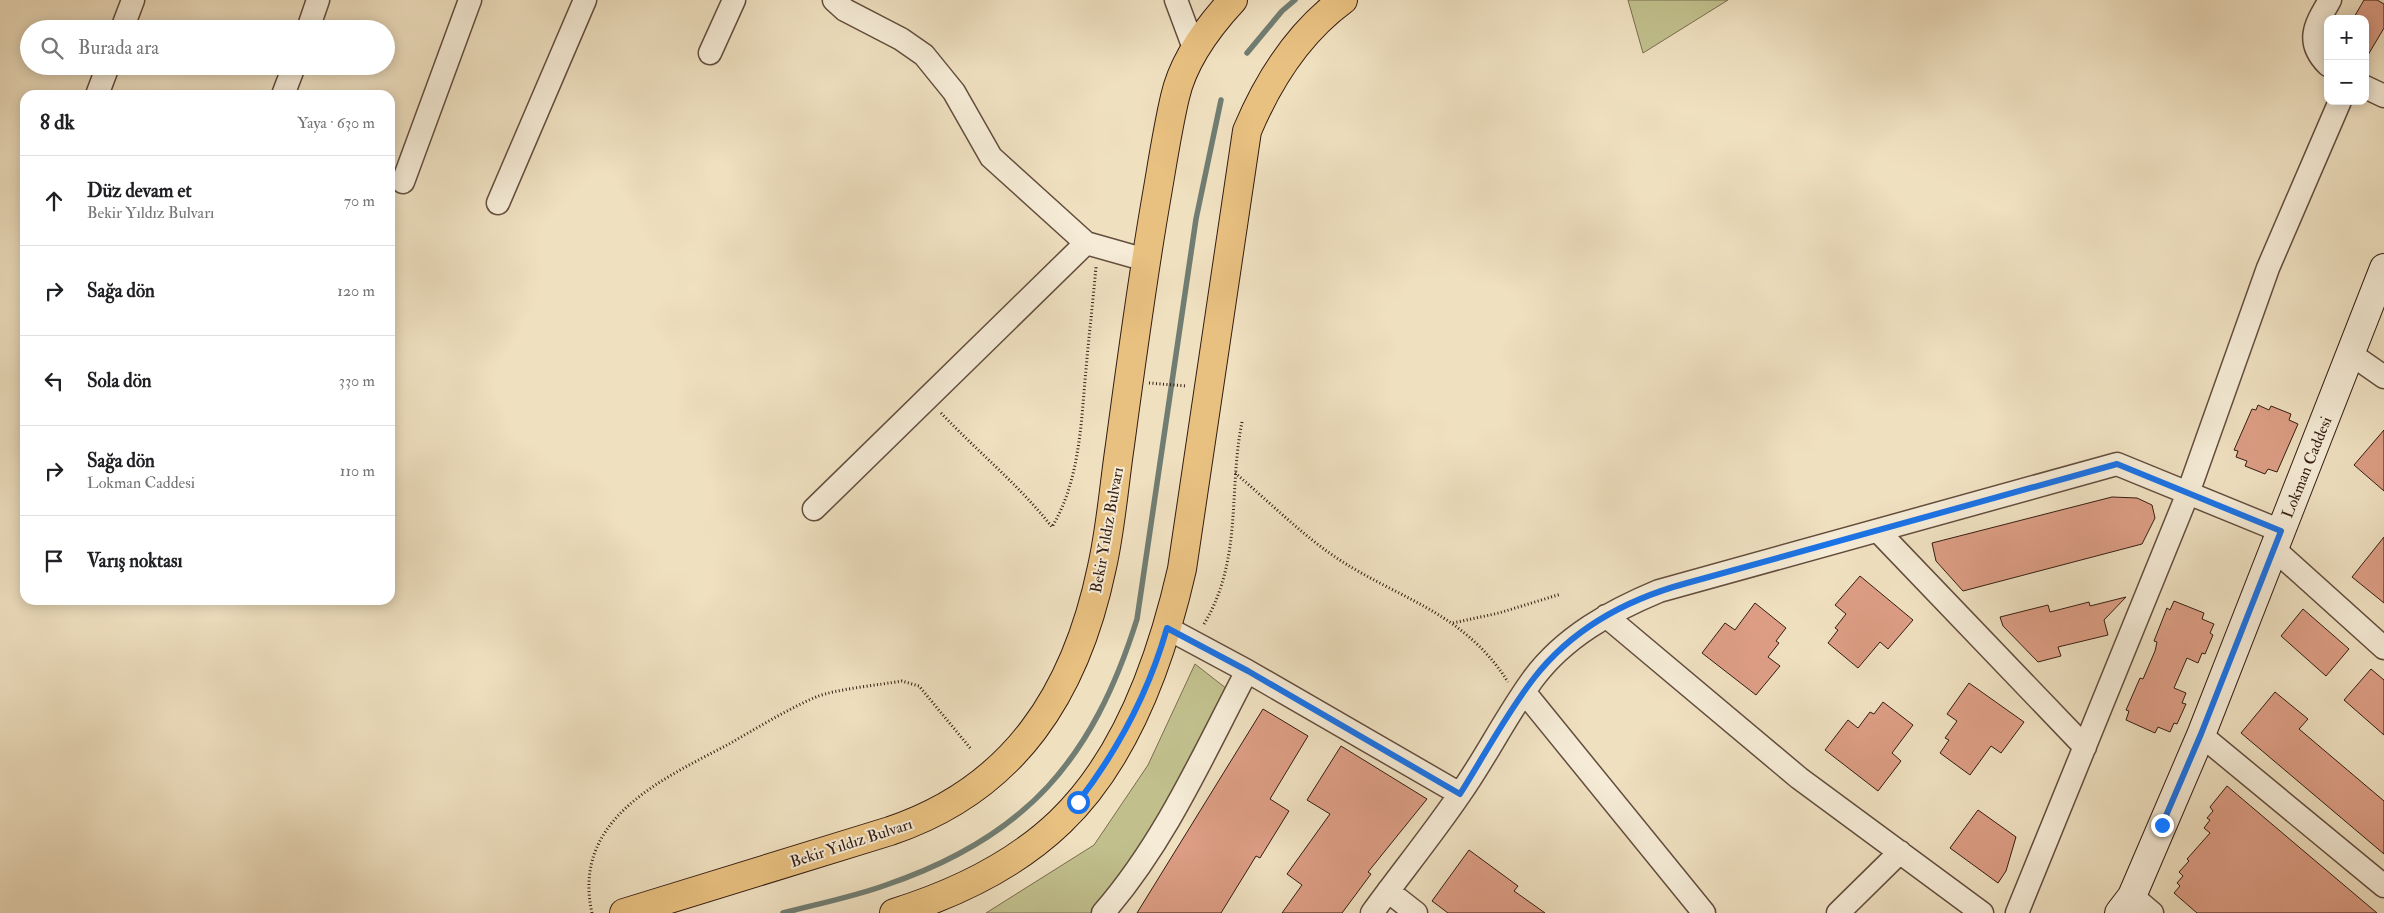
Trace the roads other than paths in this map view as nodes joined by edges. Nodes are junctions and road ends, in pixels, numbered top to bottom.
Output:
1 (133, 0) edge
2 (318, 0) edge
3 (470, 0) edge
4 (585, 0) edge
5 (734, 0) edge
6 (834, 0) edge
7 (1176, 0) edge
8 (1233, 0) edge
9 (1343, 0) edge
10 (2330, 0) edge
11 (125, 20) edge
12 (311, 20) edge
13 (1195, 51) junction
14 (710, 54) dead end
15 (2324, 60) edge
16 (105, 75) edge
17 (290, 75) edge
18 (2369, 89) edge
19 (99, 90) edge
20 (284, 90) edge
21 (2384, 96) edge
22 (2338, 105) edge
23 (403, 182) dead end
24 (498, 203) dead end
25 (1092, 245) junction
26 (1146, 260) junction
27 (2384, 268) edge
28 (2351, 354) junction
29 (2384, 377) edge
30 (2188, 493) junction
31 (814, 509) dead end
32 (1878, 531) junction
33 (2277, 540) junction
34 (1606, 616) junction
35 (1167, 628) junction
36 (2384, 648) edge
37 (1248, 671) junction
38 (1521, 697) junction
39 (2201, 734) junction
40 (2085, 747) junction
41 (1460, 794) junction
42 (1900, 852) junction
43 (2384, 886) edge
44 (1388, 891) junction
45 (2134, 907) edge
46 (624, 913) edge
47 (894, 913) edge
48 (1103, 913) edge
49 (1372, 913) edge
50 (1416, 913) edge
51 (1704, 913) edge
52 (1838, 913) edge
53 (1982, 913) edge
54 (2017, 913) edge

1 - 11 street
2 - 12 street
3 - 23 street
4 - 24 street
5 - 14 street
6 - 25 street
7 - 13 street
8 - 13 main road, Bekir Yıldız Bulvarı
9 - 35 main road
10 - 15 street
13 - 26 main road, Bekir Yıldız Bulvarı
16 - 19 street
17 - 20 street
18 - 21 street
22 - 30 street
25 - 26 street
25 - 31 street
26 - 46 main road, Bekir Yıldız Bulvarı
27 - 28 street, Lokman Caddesi
28 - 29 street
28 - 33 street, Lokman Caddesi
30 - 32 street
30 - 33 street
30 - 40 street
32 - 34 street
32 - 40 street
33 - 36 street
33 - 39 street, Lokman Caddesi
34 - 38 street
34 - 42 street
35 - 37 street
35 - 47 main road
37 - 41 street
37 - 48 street
38 - 41 street
38 - 51 street
39 - 43 street
39 - 45 street, Lokman Caddesi
40 - 54 street
41 - 44 street
42 - 52 street
42 - 53 street
44 - 49 street
44 - 50 street

